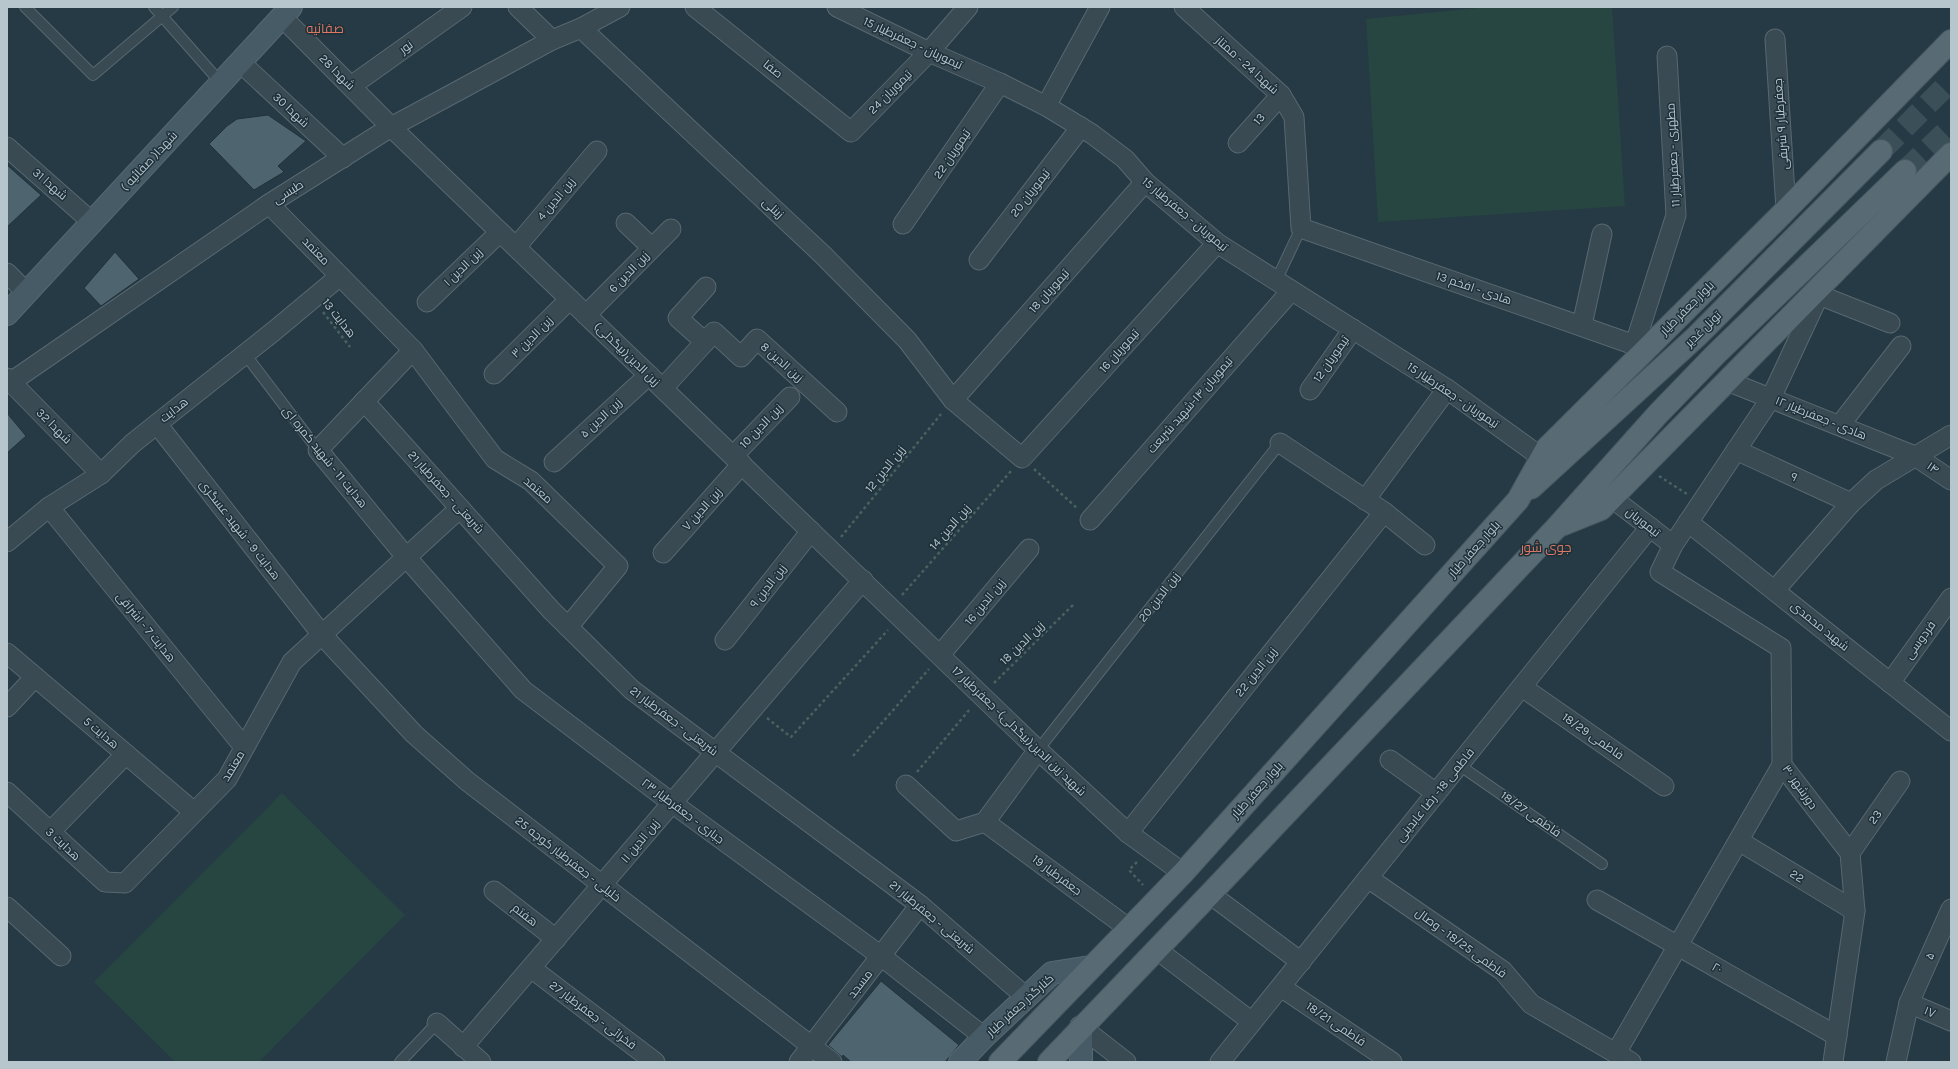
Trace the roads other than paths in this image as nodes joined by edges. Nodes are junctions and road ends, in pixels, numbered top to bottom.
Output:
1 (25, 7) edge
2 (154, 7) edge
3 (173, 7) edge
4 (462, 7) edge
5 (518, 7) edge
6 (620, 7) edge
7 (695, 7) edge
8 (837, 7) edge
9 (968, 7) edge
10 (1100, 7) edge
11 (1184, 7) edge
12 (286, 12) edge
13 (162, 16) junction
14 (581, 28) junction
15 (1775, 39) dead end
16 (552, 40) junction
17 (1951, 41) edge
18 (929, 52) junction
19 (1667, 56) dead end
20 (240, 62) junction
21 (221, 82) junction
22 (1000, 83) junction
23 (351, 86) junction
24 (1281, 95) junction
25 (1046, 106) junction
26 (391, 127) junction
27 (1081, 127) junction
28 (851, 132) joint
29 (1238, 143) dead end
30 (7, 147) edge
31 (597, 151) dead end
32 (1881, 151) tunnel mouth
33 (1951, 154) edge
34 (342, 158) junction
35 (1905, 171) tunnel mouth
36 (1145, 182) junction
37 (269, 204) junction
38 (1786, 210) junction
39 (92, 222) junction
40 (626, 223) dead end
41 (903, 224) dead end
42 (1301, 228) junction
43 (671, 229) dead end
44 (500, 232) junction
45 (1602, 234) dead end
46 (1217, 243) junction
47 (516, 247) junction
48 (652, 248) junction
49 (979, 260) dead end
50 (7, 274) edge
51 (340, 276) junction
52 (1284, 286) junction
53 (706, 287) dead end
54 (27, 293) junction
55 (570, 299) junction
56 (427, 302) dead end
57 (7, 314) edge
58 (586, 315) junction
59 (1890, 324) dead end
60 (1582, 326) junction
61 (1353, 329) junction
62 (705, 342) junction
63 (1640, 346) junction
64 (1901, 346) dead end
65 (413, 350) junction
66 (245, 354) junction
67 (494, 374) dead end
68 (649, 375) junction
69 (9, 380) edge
70 (1727, 381) junction
71 (663, 388) junction
72 (1447, 389) junction
73 (1310, 390) dead end
74 (790, 396) dead end
75 (1771, 398) junction
76 (953, 400) junction
77 (364, 401) junction
78 (837, 412) dead end
79 (157, 424) junction
80 (1840, 425) junction
81 (1951, 435) edge
82 (1280, 443) joint
83 (318, 450) junction
84 (1736, 450) junction
85 (1915, 456) junction
86 (1541, 457) junction
87 (1022, 458) joint
88 (737, 460) junction
89 (554, 462) dead end
90 (101, 474) junction
91 (1951, 480) edge
92 (1612, 498) junction
93 (1365, 500) junction
94 (1518, 500) junction
95 (1852, 503) junction
96 (49, 507) junction
97 (460, 508) junction
98 (1384, 512) junction
99 (1090, 520) road end
100 (1688, 522) junction
101 (1556, 527) junction
102 (1650, 527) junction
103 (811, 531) junction
104 (7, 542) edge
105 (1425, 545) dead end
106 (1673, 545) junction
107 (1029, 549) dead end
108 (663, 552) dead end
109 (407, 558) junction
110 (863, 580) junction
111 (1775, 590) junction
112 (1951, 598) edge
113 (568, 627) junction
114 (323, 636) junction
115 (725, 640) dead end
116 (7, 653) edge
117 (940, 656) junction
118 (35, 676) junction
119 (1890, 682) junction
120 (1522, 687) junction
121 (7, 707) edge
122 (1951, 731) edge
123 (244, 747) junction
124 (1038, 750) junction
125 (716, 752) junction
126 (126, 754) junction
127 (1390, 760) dead end
128 (1459, 765) junction
129 (1782, 765) junction
130 (1900, 781) dead end
131 (906, 785) road end
132 (1664, 786) dead end
133 (7, 792) edge
134 (1436, 793) junction
135 (672, 803) junction
136 (194, 812) junction
137 (986, 822) junction
138 (50, 832) junction
139 (1128, 833) junction
140 (1739, 841) junction
141 (1850, 853) junction
142 (1602, 864) dead end
143 (1183, 873) junction
144 (1368, 878) junction
145 (125, 883) joint
146 (602, 885) junction
147 (494, 891) dead end
148 (1210, 894) junction
149 (1597, 900) dead end
150 (920, 905) junction
151 (7, 907) edge
152 (1951, 909) edge
153 (1855, 911) junction
154 (1128, 928) junction
155 (556, 939) junction
156 (1678, 946) junction
157 (1156, 949) junction
158 (61, 956) dead end
159 (881, 956) junction
160 (1300, 962) junction
161 (1090, 967) junction
162 (531, 968) junction
163 (1281, 987) junction
164 (1026, 997) junction
165 (1909, 1003) junction
166 (1951, 1021) edge
167 (1252, 1022) junction
168 (437, 1023) joint
169 (1081, 1027) junction
170 (1837, 1036) junction
171 (984, 1037) junction
172 (464, 1047) junction
173 (811, 1047) junction
174 (1624, 1058) edge
175 (400, 1062) edge
176 (482, 1062) edge
177 (655, 1062) edge
178 (799, 1062) edge
179 (832, 1062) edge
180 (960, 1062) edge
181 (1000, 1062) edge
182 (1049, 1062) edge
183 (1081, 1062) edge
184 (1126, 1062) edge
185 (1220, 1062) edge
186 (1392, 1062) edge
187 (1833, 1062) edge
188 (1896, 1062) edge

1 - 13 lane
2 - 13 lane
3 - 13 lane
4 - 23 street, نور
5 - 16 street
6 - 14 street, طبسی
7 - 28 street, صفا
8 - 18 street, تیموریان - جعفرطیار 15
9 - 18 street, تیموریان 24
10 - 25 street
11 - 24 street, شهدا 24 - ممتاز
12 - 20 main road, شهدا( صفائیه )
12 - 23 street, شهدا 28
13 - 21 lane
14 - 16 street, طبسی
14 - 76 street, زینلی
15 - 38 street, جعفرطیار ۹ شریفی
16 - 26 street, طبسی
17 - 38 main road, بلوار جعفر طیار
18 - 22 street, تیموریان - جعفرطیار 15
18 - 28 street, تیموریان 24
19 - 63 street, مطهری - جعفرطیار 11
20 - 21 main road, شهدا( صفائیه )
20 - 34 street, شهدا 30
21 - 39 main road, شهدا( صفائیه )
22 - 25 street, تیموریان - جعفرطیار 15
22 - 41 street, تیموریان 22
23 - 26 street, شهدا 28
24 - 29 street, 13
24 - 42 street, شهدا 24 - ممتاز
25 - 27 street, تیموریان - جعفرطیار 15
26 - 34 street, طبسی
26 - 44 street, زین الدین(بیگدلی)
27 - 36 street, تیموریان - جعفرطیار 15
27 - 49 street, تیموریان 20
30 - 39 street, شهدا 31
31 - 47 street, زین الدین 4
32 - 94 main road, تونل غدیر
33 - 70 main road
34 - 37 street, طبسی
35 - 101 main road
36 - 46 street, تیموریان - جعفرطیار 15
36 - 76 street, تیموریان 18
37 - 51 street, معتمد
37 - 69 street, طبسی
38 - 63 main road, بلوار جعفر طیار
39 - 54 main road, شهدا( صفائیه )
40 - 48 street
42 - 52 lane
42 - 60 street, هادی - افخم 13
43 - 48 street, زین الدین 6
44 - 47 street, زین الدین(بیگدلی)
44 - 56 street, زین الدین ۱
45 - 60 street
46 - 52 street, تیموریان - جعفرطیار 15
46 - 87 street, تیموریان 16
47 - 55 street, زین الدین(بیگدلی)
48 - 58 street, زین الدین 6
50 - 54 street
51 - 65 street, معتمد
51 - 66 street, هدایت
52 - 61 street, تیموریان - جعفرطیار 15
52 - 99 street, تیموریان ۱۴-شهید شریعت
53 - 62 street
54 - 57 main road, شهدا( صفائیه )
55 - 58 street, زین الدین(بیگدلی)
55 - 67 street, زین الدین ۳
58 - 68 street, زین الدین(بیگدلی)
59 - 75 street
60 - 63 street, هادی - افخم 13
61 - 72 street, تیموریان - جعفرطیار 15
61 - 73 street, تیموریان 12
62 - 71 street, زین الدین 8
62 - 78 street, زین الدین 8
63 - 86 main road, بلوار جعفر طیار
64 - 80 street
65 - 77 street
65 - 113 street, معتمد
66 - 79 street, هدایت
66 - 83 lane, هدایت 11 - شهید کمره ای
68 - 71 street, زین الدین(بیگدلی)
68 - 89 street, زین الدین ۵
69 - 90 street, شهدا 32
70 - 75 street, هادی - جعفرطیار ۱۲
70 - 92 main road
71 - 88 street, زین الدین(بیگدلی)
72 - 86 street, تیموریان - جعفرطیار 15
72 - 93 street
74 - 88 street, زین الدین 10
75 - 80 street, هادی - جعفرطیار ۱۲
75 - 84 street
76 - 87 street, زینلی
77 - 83 street
77 - 97 street, شریعتی - جعفرطیار 21
79 - 90 street, هدایت
79 - 114 street, هدایت 9 - شهید عسگری
80 - 85 street, هادی - جعفرطیار ۱۲
81 - 85 street
82 - 93 street
82 - 124 lane, زین الدین 20
83 - 109 street, هدایت 11 - شهید کمره ای
84 - 95 street, ۹
84 - 100 street
85 - 91 street, ۱۴
85 - 95 street
86 - 94 main road, بلوار جعفر طیار
88 - 103 street, زین الدین(بیگدلی)
88 - 108 street, زین الدین ۷
90 - 96 street, هدایت
92 - 101 main road
92 - 102 street, تیموریان
93 - 98 street
94 - 143 main road, بلوار جعفر طیار
95 - 111 street
96 - 104 street, هدایت
96 - 123 street, هدایت 7 - اشراقی
97 - 109 street, معتمد
97 - 113 street, شریعتی - جعفرطیار 21
98 - 105 street
98 - 139 street, زین الدین 22
100 - 106 street
100 - 111 street, شهید محمدی
101 - 148 main road
102 - 106 street, تیموریان
102 - 120 street, فاطمی 18- رضا عابدینی
103 - 110 street, زین الدین(بیگدلی)
103 - 115 street, زین الدین ۹
106 - 129 street, دورشهر ۳۰
107 - 117 street, زین الدین 16
109 - 114 street, معتمد
109 - 135 street, جباری - جعفرطیار ۲۳
110 - 117 street, شهید زین الدین(بیگدلی)- جعفرطیار 17
110 - 125 street, زین الدین ۱۱
111 - 119 street, شهید محمدی
112 - 119 street, فردوسی
113 - 125 street, شریعتی - جعفرطیار 21
114 - 123 street, معتمد
114 - 146 street, خلیلی - جعفرطیار کوچه 25
116 - 118 street, هدایت 5
117 - 124 street, شهید زین الدین(بیگدلی)- جعفرطیار 17
118 - 121 street
118 - 126 street, هدایت 5
119 - 122 street, شهید محمدی
120 - 128 street, فاطمی 18- رضا عابدینی
120 - 132 street, فاطمی 18/29
123 - 136 street, معتمد
124 - 137 street
124 - 139 street, شهید زین الدین(بیگدلی)- جعفرطیار 17
125 - 135 street, زین الدین ۱۱
125 - 150 street, شریعتی - جعفرطیار 21
126 - 136 street, هدایت 5
126 - 138 street
127 - 134 street
128 - 134 street, فاطمی 18- رضا عابدینی
128 - 142 lane, فاطمی 18/27
129 - 140 street
129 - 141 street, دورشهر ۳۰
130 - 141 street, 23
131 - 137 street
133 - 138 street, هدایت 3
134 - 144 street, فاطمی 18- رضا عابدینی
135 - 146 street, زین الدین ۱۱
135 - 159 street, جباری - جعفرطیار ۲۳
136 - 145 street, معتمد
137 - 154 street, جعفرطیار 19
138 - 145 street, هدایت 3
139 - 143 street, شهید زین الدین(بیگدلی)- جعفرطیار 17
140 - 153 street, 22
140 - 156 street
141 - 153 street
143 - 148 main road
143 - 154 main road, بلوار جعفر طیار
144 - 160 street, فاطمی 18- رضا عابدینی
144 - 174 street, فاطمی 18/25 - وصال
146 - 155 street, زین الدین ۱۱
146 - 173 street, خلیلی - جعفرطیار کوچه 25
147 - 155 street, هفتم
148 - 157 main road
148 - 160 street
149 - 156 street, ۲۰
150 - 159 street, مسجد
150 - 164 street, شریعتی - جعفرطیار 21
151 - 158 street
152 - 165 street, ۵
153 - 170 street
154 - 161 main road, بلوار جعفر طیار
155 - 162 street, زین الدین ۱۱
156 - 170 street, ۲۰
156 - 174 street
157 - 167 street
157 - 169 main road
159 - 171 street, جباری - جعفرطیار ۲۳
159 - 173 street, مسجد
160 - 163 street, فاطمی 18- رضا عابدینی
161 - 164 main road, کنارگذر جعفر طیار
161 - 181 main road, بلوار جعفر طیار
162 - 172 street, زین الدین ۱۱
162 - 177 street, فخرائی - جعفرطیار 27
163 - 167 street, فاطمی 18- رضا عابدینی
163 - 186 street, فاطمی 18/21
164 - 171 main road, کنارگذر جعفر طیار
165 - 166 street, ۱۷
165 - 188 street, ۵
167 - 185 street, فاطمی 18- رضا عابدینی
168 - 172 street
168 - 175 lane
169 - 182 main road
169 - 183 main road
169 - 184 street
170 - 187 street
171 - 180 main road, کنارگذر جعفر طیار
172 - 176 street
173 - 178 street, مسجد
173 - 179 street, خلیلی - جعفرطیار کوچه 25

